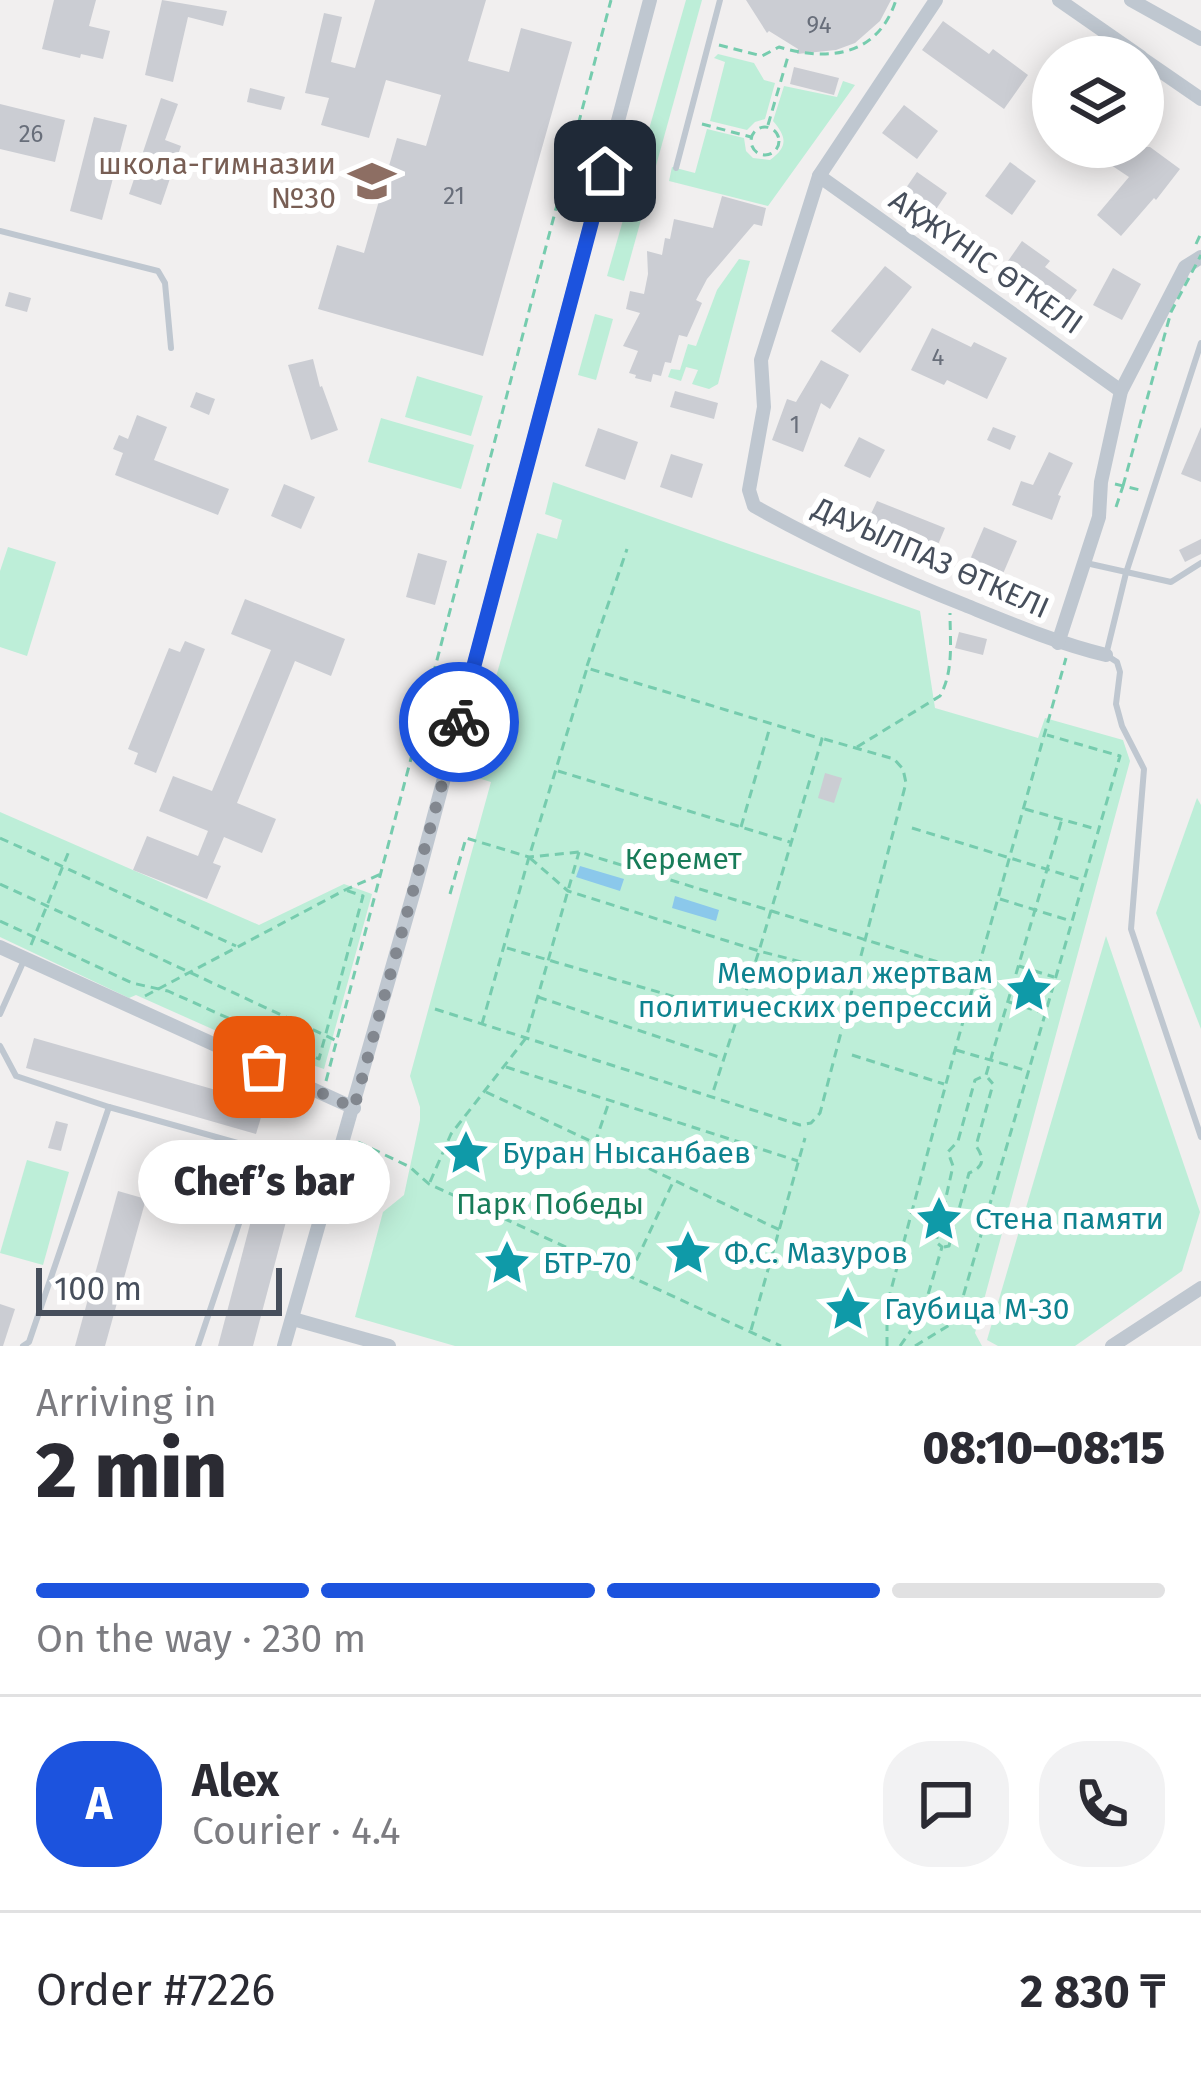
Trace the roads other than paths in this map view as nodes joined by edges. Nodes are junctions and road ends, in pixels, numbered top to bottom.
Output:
1 (650, 0) edge
2 (720, 0) edge
3 (936, 0) edge
4 (1059, 0) edge
5 (1131, 0) edge
6 (1111, 36) edge
7 (1201, 39) edge
8 (1164, 73) edge
9 (1201, 99) edge
10 (676, 168) dead end
11 (820, 176) junction
12 (0, 231) edge
13 (1201, 256) edge
14 (1201, 344) edge
15 (171, 348) dead end
16 (1121, 391) junction
17 (1086, 563) junction
18 (1201, 563) edge
19 (1126, 573) junction
20 (1064, 645) junction
21 (1106, 655) junction
22 (0, 946) edge
23 (28, 952) junction
24 (0, 1014) edge
25 (0, 1046) edge
26 (109, 1107) junction
27 (354, 1108) junction
28 (1201, 1137) edge
29 (265, 1149) junction
30 (334, 1170) junction
31 (1201, 1288) edge
32 (293, 1319) junction
33 (23, 1346) edge
34 (198, 1346) edge
35 (284, 1346) edge
36 (389, 1346) edge
37 (1112, 1346) edge

1 - 27 street
2 - 10 lane
3 - 11 street
4 - 6 street
5 - 7 street
8 - 9 street
11 - 16 street, АҚЖҮНІС ӨТКЕЛІ
11 - 20 street, ДАУЫЛПАЗ ӨТКЕЛІ
12 - 15 lane
13 - 16 street
14 - 19 lane
16 - 17 street
17 - 19 lane
17 - 20 street
18 - 19 lane
19 - 21 lane
20 - 21 street, ДАУЫЛПАЗ ӨТКЕЛІ
21 - 28 lane
22 - 23 street
23 - 24 lane
23 - 27 street
25 - 26 lane
26 - 29 lane
26 - 33 lane
27 - 30 street
29 - 30 lane
29 - 34 lane
30 - 32 street
31 - 37 street
32 - 35 street
32 - 36 street

